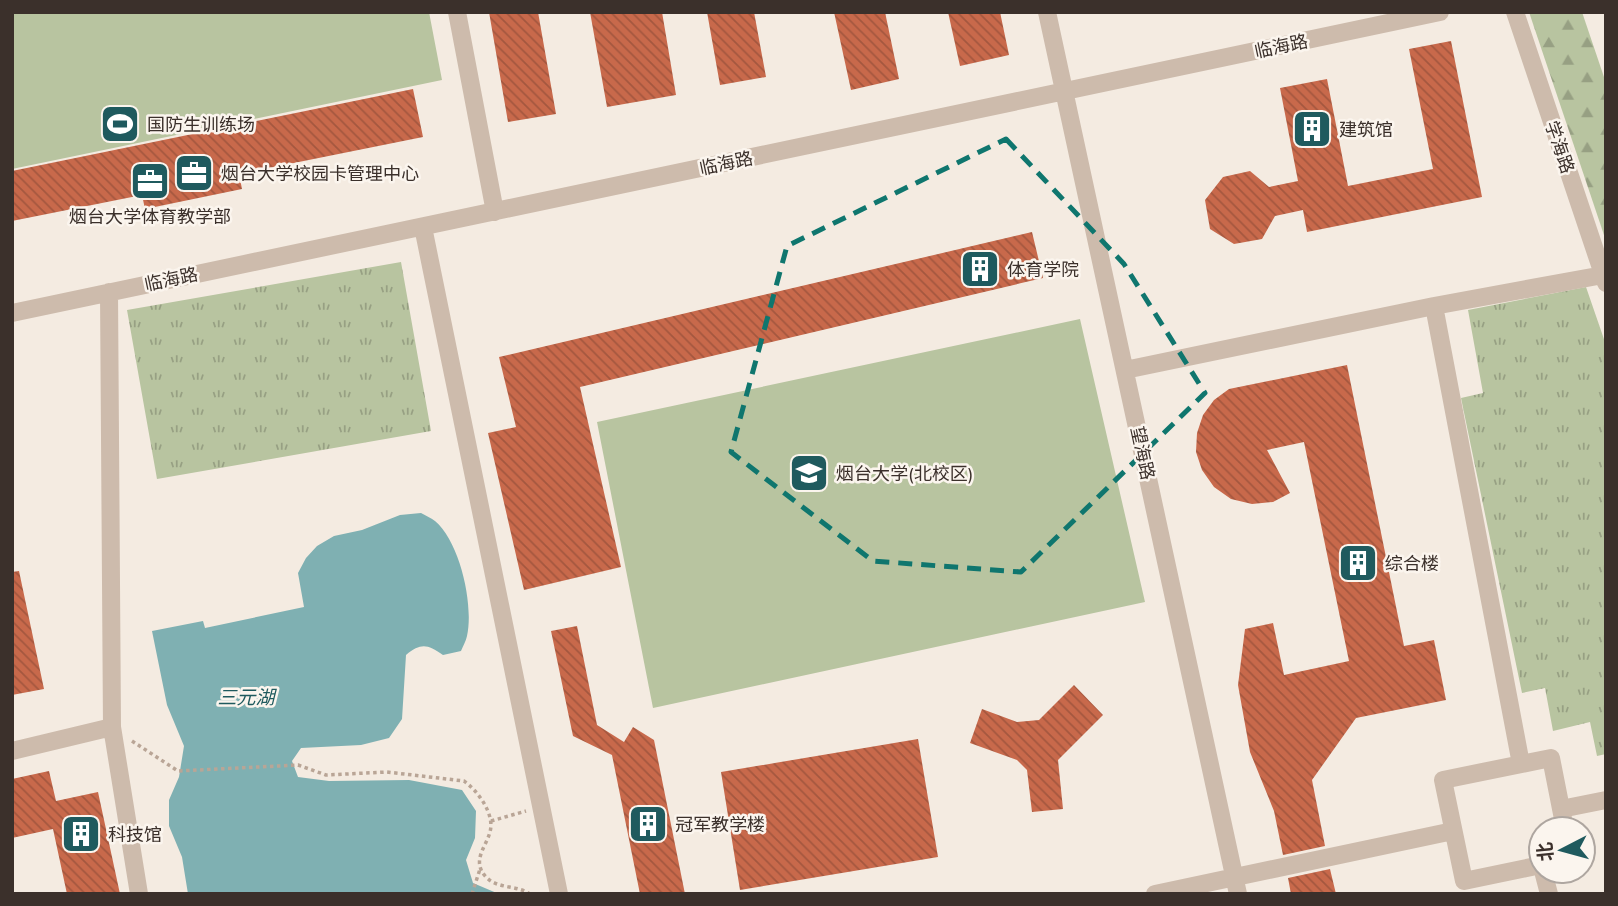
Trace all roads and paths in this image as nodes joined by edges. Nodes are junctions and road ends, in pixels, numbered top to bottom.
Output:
1 (457, 12) edge
2 (1047, 12) edge
3 (1440, 12) edge
4 (1515, 12) edge
5 (1066, 92) junction
6 (495, 212) junction
7 (423, 227) junction
8 (1604, 279) edge
9 (109, 292) junction
10 (1434, 306) junction
11 (12, 313) edge
12 (1125, 370) junction
13 (111, 727) junction
14 (12, 751) edge
15 (1521, 764) junction
16 (1606, 800) edge
17 (541, 807) junction
18 (1561, 809) junction
19 (1562, 815) edge
20 (491, 821) junction
21 (1453, 831) junction
22 (481, 867) junction
23 (1527, 868) edge
24 (1236, 885) edge
25 (139, 894) edge
26 (472, 894) edge
27 (530, 894) edge
28 (559, 894) edge
29 (1155, 894) edge

1 - 6 street
2 - 5 street, 望海路
3 - 5 street, 临海路
4 - 8 street, 学海路
5 - 6 street, 临海路
5 - 12 street, 望海路
6 - 7 street, 临海路
7 - 9 street, 临海路
7 - 17 street
8 - 10 street
9 - 11 street, 临海路
9 - 13 street
10 - 12 street
10 - 15 street
12 - 24 street, 望海路
13 - 14 street
13 - 20 path
13 - 25 street
15 - 18 street
15 - 21 street
16 - 18 street
17 - 20 path
17 - 28 street
18 - 19 street
20 - 22 path
21 - 23 street
21 - 24 street
22 - 26 path
22 - 27 path
24 - 29 street

